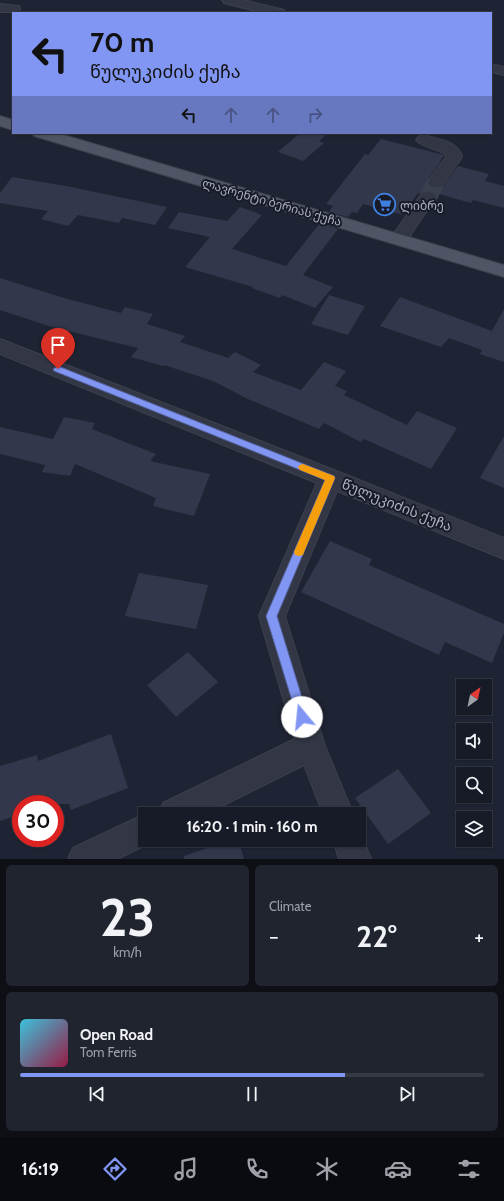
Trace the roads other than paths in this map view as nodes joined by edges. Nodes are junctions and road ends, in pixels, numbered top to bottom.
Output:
1 (228, 0) edge
2 (0, 8) edge
3 (14, 9) dead end
4 (274, 12) edge
5 (492, 68) edge
6 (504, 71) edge
7 (0, 121) edge
8 (12, 125) edge
9 (43, 134) edge
10 (424, 140) dead end
11 (436, 182) tunnel mouth
12 (428, 197) tunnel mouth
13 (399, 240) junction
14 (504, 271) edge
15 (0, 346) edge
16 (331, 478) junction
17 (504, 549) edge
18 (311, 746) junction
19 (188, 807) edge
20 (335, 807) edge
21 (138, 832) edge
22 (351, 847) edge
23 (84, 859) edge
24 (356, 859) edge

1 - 4 street
2 - 3 street
5 - 6 street
7 - 8 main road
9 - 13 main road, ლავრენტი ბერიას ქუჩა
10 - 11 street
12 - 13 street
13 - 14 main road, ლავრენტი ბერიას ქუჩა
15 - 16 street, წულუკიძის ქუჩა
16 - 17 street, წულუკიძის ქუჩა
16 - 18 street
18 - 19 street
18 - 20 street
21 - 23 street
22 - 24 street

